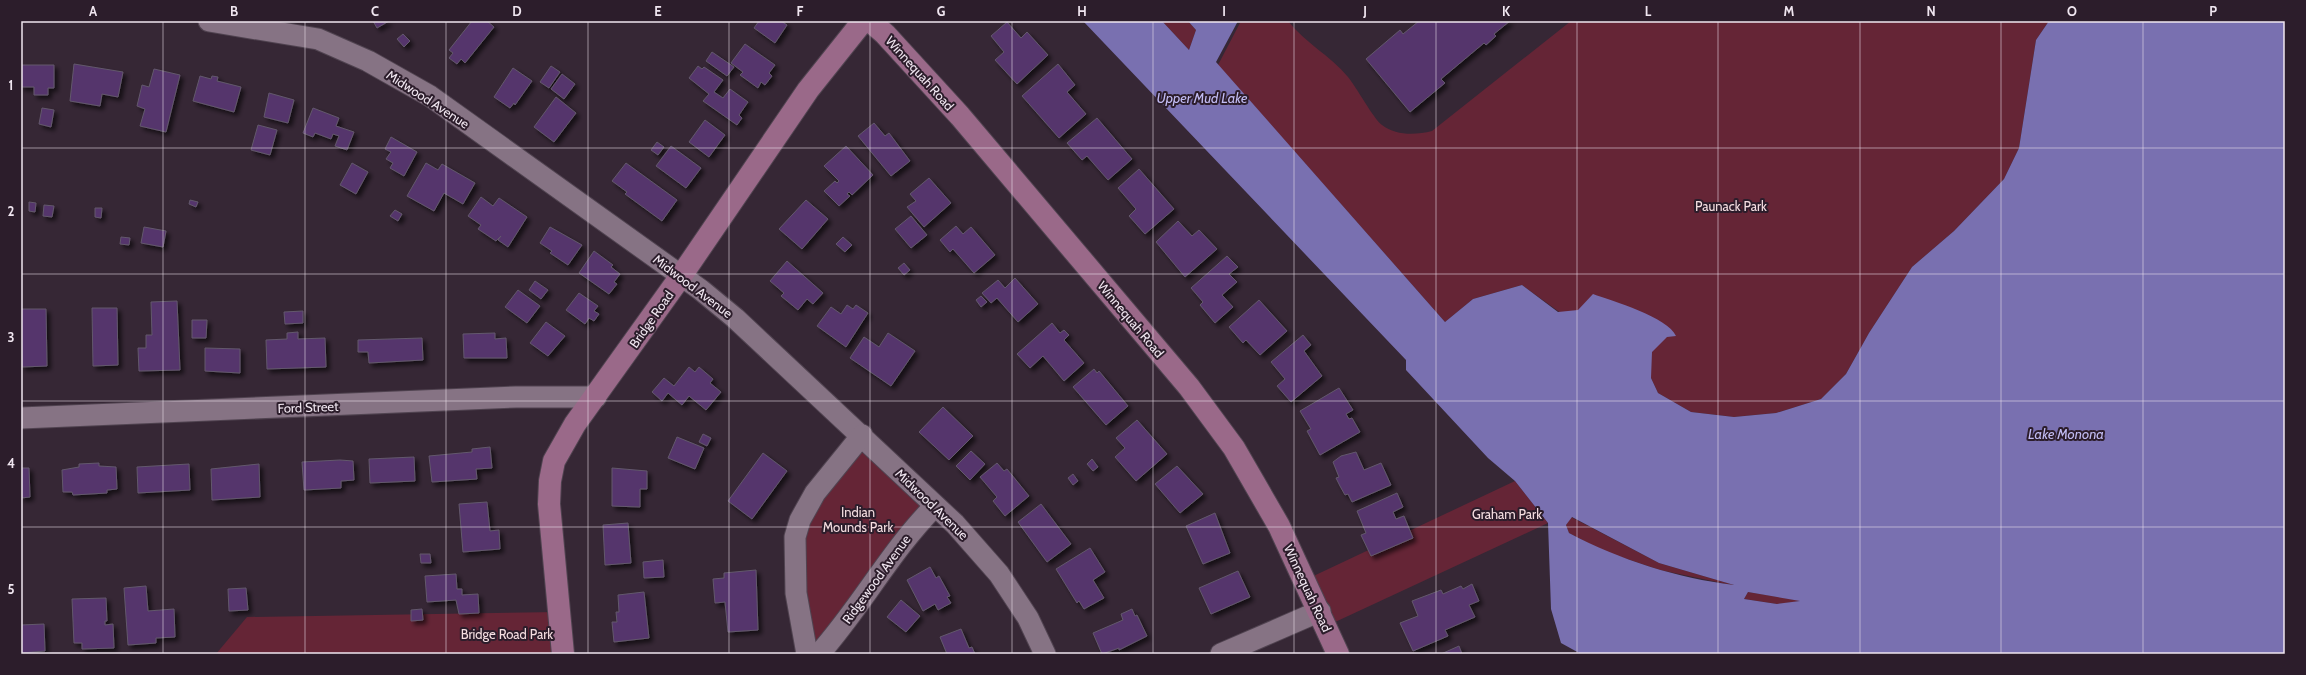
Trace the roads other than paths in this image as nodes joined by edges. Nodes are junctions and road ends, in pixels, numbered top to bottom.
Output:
1 (209, 21) edge
2 (863, 21) edge
3 (870, 21) edge
4 (258, 24) edge
5 (681, 276) junction
6 (596, 396) junction
7 (21, 418) edge
8 (862, 436) junction
9 (935, 506) junction
10 (1320, 611) junction
11 (563, 654) edge
12 (807, 654) edge
13 (819, 654) edge
14 (1045, 654) edge
15 (1222, 654) edge
16 (1338, 654) edge

1 - 4 street, Midwood Avenue
2 - 5 street, Bridge Road
3 - 10 street, Winnequah Road
4 - 5 street, Midwood Avenue
5 - 6 street, Bridge Road
5 - 8 street, Midwood Avenue
6 - 7 street, Ford Street
6 - 11 street, Bridge Road
8 - 9 street, Midwood Avenue
8 - 12 street
9 - 13 street, Ridgewood Avenue
9 - 14 street, Midwood Avenue
10 - 15 street
10 - 16 street, Winnequah Road

